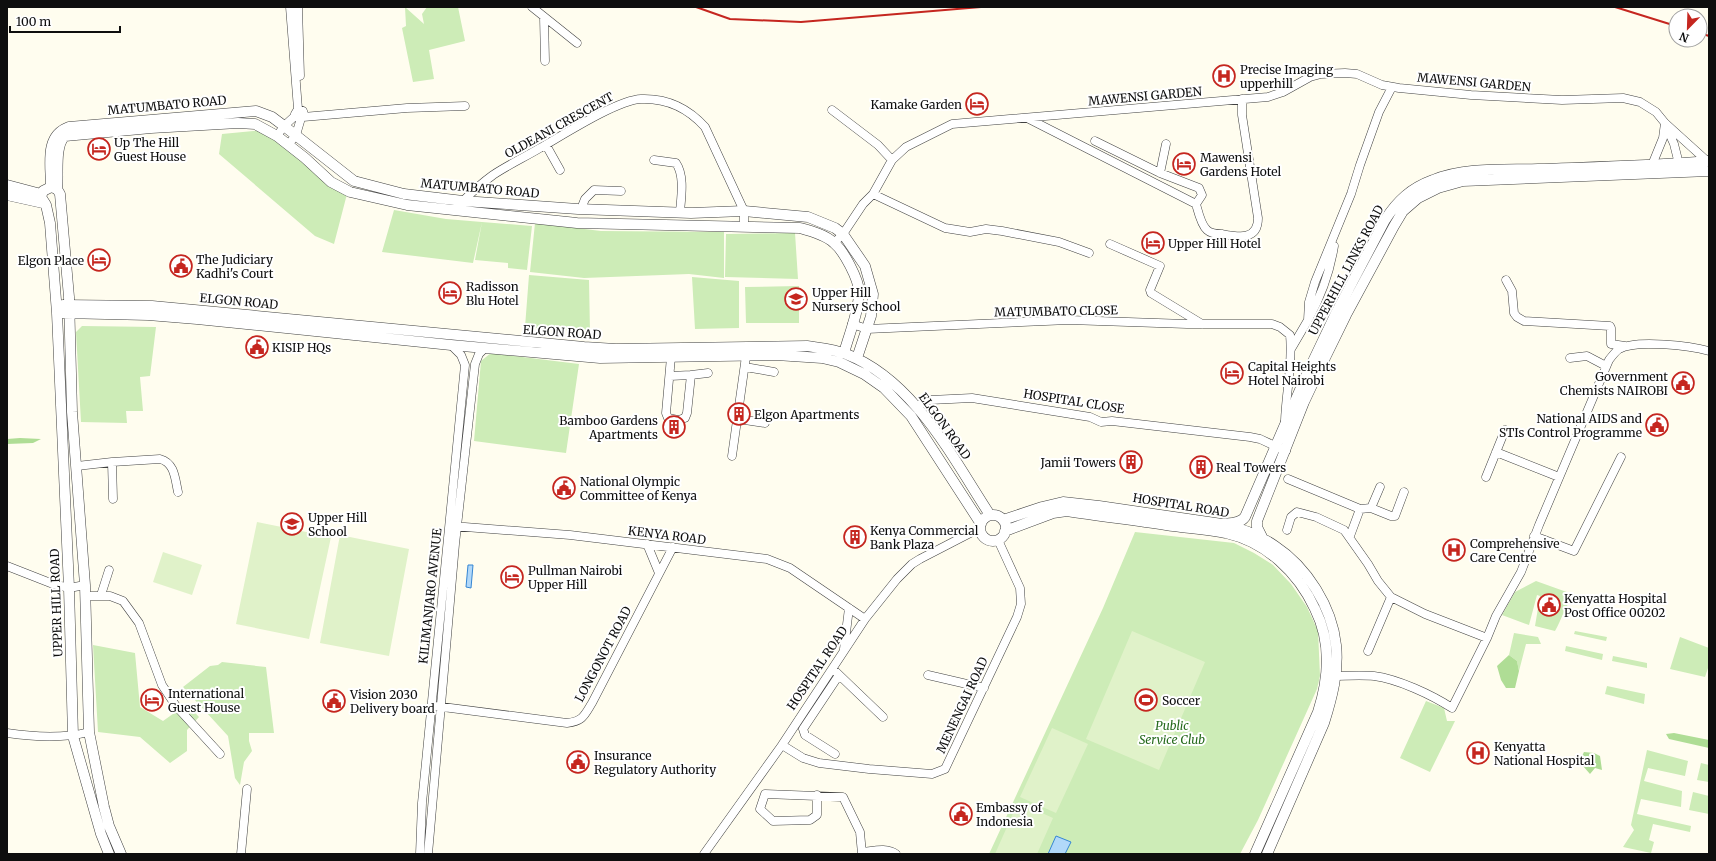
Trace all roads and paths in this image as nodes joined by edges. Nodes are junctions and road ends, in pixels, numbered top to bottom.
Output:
1 (290, 7) edge
2 (298, 7) edge
3 (532, 7) edge
4 (544, 17) junction
5 (577, 43) dead end
6 (545, 61) dead end
7 (1392, 87) junction
8 (1242, 99) junction
9 (465, 106) dead end
10 (832, 110) dead end
11 (300, 114) junction
12 (1028, 119) junction
13 (197, 120) junction
14 (1665, 123) junction
15 (284, 126) junction
16 (277, 136) junction
17 (296, 136) junction
18 (1095, 141) dead end
19 (1166, 144) dead end
20 (288, 145) junction
21 (546, 145) junction
22 (654, 160) dead end
23 (892, 160) junction
24 (1679, 163) junction
25 (1708, 164) edge
26 (560, 170) dead end
27 (1652, 170) junction
28 (1160, 173) junction
29 (1680, 173) junction
30 (354, 181) junction
31 (7, 185) edge
32 (54, 188) junction
33 (621, 190) dead end
34 (350, 192) junction
35 (873, 194) junction
36 (7, 195) edge
37 (59, 200) junction
38 (44, 201) junction
39 (463, 201) junction
40 (1196, 204) junction
41 (580, 209) junction
42 (618, 210) junction
43 (744, 211) junction
44 (676, 212) junction
45 (768, 214) junction
46 (577, 223) junction
47 (617, 224) junction
48 (673, 226) junction
49 (744, 227) junction
50 (769, 227) junction
51 (843, 234) junction
52 (834, 243) junction
53 (1110, 244) dead end
54 (1089, 253) dead end
55 (1506, 280) dead end
56 (56, 309) junction
57 (69, 310) junction
58 (852, 324) junction
59 (1203, 324) junction
60 (866, 329) junction
61 (451, 345) junction
62 (1627, 346) junction
63 (485, 348) junction
64 (1291, 349) junction
65 (1709, 352) edge
66 (844, 353) junction
67 (746, 356) junction
68 (671, 357) junction
69 (857, 358) junction
70 (1570, 358) dead end
71 (1606, 366) junction
72 (745, 367) junction
73 (774, 372) dead end
74 (708, 374) dead end
75 (691, 375) junction
76 (670, 376) junction
77 (916, 407) junction
78 (738, 419) junction
79 (765, 423) dead end
80 (1285, 423) junction
81 (1505, 430) dead end
82 (1275, 446) junction
83 (1286, 451) junction
84 (1496, 452) junction
85 (732, 456) dead end
86 (1621, 457) dead end
87 (112, 462) junction
88 (77, 466) junction
89 (1559, 477) junction
90 (1486, 478) dead end
91 (1288, 479) dead end
92 (1380, 487) dead end
93 (178, 492) dead end
94 (1404, 492) dead end
95 (113, 499) dead end
96 (1371, 508) junction
97 (1360, 509) junction
98 (990, 515) junction
99 (1003, 520) junction
100 (1222, 524) junction
101 (453, 526) junction
102 (980, 526) junction
103 (1287, 530) dead end
104 (1005, 531) junction
105 (1350, 536) junction
106 (1534, 536) junction
107 (1263, 539) junction
108 (998, 540) junction
109 (647, 544) junction
110 (673, 547) junction
111 (7, 566) edge
112 (109, 570) dead end
113 (659, 573) junction
114 (69, 588) junction
115 (86, 590) junction
116 (101, 595) junction
117 (1391, 597) junction
118 (849, 608) junction
119 (865, 619) junction
120 (1487, 638) junction
121 (87, 647) junction
122 (71, 648) junction
123 (1368, 651) dead end
124 (843, 652) junction
125 (832, 668) junction
126 (839, 675) junction
127 (928, 676) dead end
128 (1331, 676) junction
129 (984, 688) junction
130 (436, 706) junction
131 (883, 717) dead end
132 (89, 732) junction
133 (7, 733) edge
134 (73, 736) junction
135 (782, 745) junction
136 (220, 754) dead end
137 (835, 754) dead end
138 (247, 789) dead end
139 (817, 795) junction
140 (862, 853) edge
141 (109, 854) edge
142 (121, 854) edge
143 (241, 854) edge
144 (420, 854) edge
145 (428, 854) edge
146 (704, 854) edge
147 (896, 854) edge
148 (1255, 854) edge
149 (1267, 854) edge

1 - 11 street
2 - 11 street
3 - 4 street
4 - 5 street
4 - 6 street
7 - 8 street, MAWENSI GARDEN
7 - 14 street, MAWENSI GARDEN
7 - 64 street
8 - 12 street, MAWENSI GARDEN
8 - 40 street
9 - 11 street
10 - 23 street
11 - 15 street
11 - 17 street
12 - 23 street, MAWENSI GARDEN
12 - 40 street
13 - 15 street, MATUMBATO ROAD
13 - 16 street, MATUMBATO ROAD
13 - 32 street, MATUMBATO ROAD
14 - 24 street
14 - 25 street, MAWENSI GARDEN
14 - 27 street
15 - 16 street
15 - 17 street, MATUMBATO ROAD
16 - 20 street, MATUMBATO ROAD
17 - 20 street
17 - 30 street, MATUMBATO ROAD
18 - 28 street
19 - 28 street
20 - 34 street, MATUMBATO ROAD
21 - 26 street
21 - 39 street, OLDEANI CRESCENT
21 - 43 street, OLDEANI CRESCENT
22 - 44 street
23 - 35 street, MAWENSI GARDEN
24 - 25 street, UPPERHILL LINKS ROAD
24 - 27 street, UPPERHILL LINKS ROAD
24 - 29 street
25 - 29 street, UPPERHILL LINKS ROAD
27 - 29 street, UPPERHILL LINKS ROAD
27 - 80 street, UPPERHILL LINKS ROAD
27 - 83 street, UPPERHILL LINKS ROAD
28 - 40 street
30 - 34 street
30 - 39 street, MATUMBATO ROAD
31 - 38 street
32 - 37 street
32 - 38 street
33 - 41 street
34 - 46 street, MATUMBATO ROAD
35 - 51 street, MAWENSI GARDEN
35 - 54 street
36 - 38 street
37 - 38 street
37 - 57 street
38 - 56 street, UPPER HILL ROAD
39 - 41 street, MATUMBATO ROAD
41 - 42 street, MATUMBATO ROAD
41 - 46 street
42 - 44 street, MATUMBATO ROAD
42 - 47 street
43 - 44 street, MATUMBATO ROAD
43 - 45 street, MATUMBATO ROAD
43 - 49 street, OLDEANI CRESCENT
44 - 48 street
45 - 50 street
45 - 51 street, MATUMBATO ROAD
46 - 47 street, MATUMBATO ROAD
47 - 48 street, MATUMBATO ROAD
48 - 49 street, MATUMBATO ROAD
49 - 50 street, MATUMBATO ROAD
50 - 52 street, MATUMBATO ROAD
51 - 52 street, MAWENSI GARDEN
51 - 60 street, MATUMBATO ROAD
52 - 58 street, MATUMBATO ROAD
53 - 59 street
55 - 62 street
56 - 57 street, ELGON ROAD
56 - 114 street, UPPER HILL ROAD
57 - 61 street, ELGON ROAD
57 - 66 street, ELGON ROAD
57 - 88 street
58 - 60 street, MATUMBATO CLOSE
58 - 66 street, MATUMBATO ROAD
59 - 60 street, MATUMBATO CLOSE
59 - 64 street, MATUMBATO CLOSE
60 - 69 street, MATUMBATO ROAD
61 - 63 street, ELGON ROAD
61 - 101 street, KILIMANJARO AVENUE
62 - 65 street
62 - 71 street
63 - 68 street, ELGON ROAD
63 - 101 street, KILIMANJARO AVENUE
64 - 80 street
66 - 69 street, ELGON ROAD
67 - 68 street, ELGON ROAD
67 - 72 street
67 - 102 street, ELGON ROAD
68 - 76 street
69 - 77 street, ELGON ROAD
70 - 71 street
71 - 89 street
72 - 73 street
72 - 78 street
74 - 75 street
75 - 76 street
75 - 76 street
77 - 82 street, HOSPITAL CLOSE
77 - 98 street, ELGON ROAD
78 - 79 street
78 - 85 street
80 - 82 street, UPPERHILL LINKS ROAD
81 - 84 street
82 - 83 street, HOSPITAL CLOSE
82 - 100 street
83 - 107 street
84 - 89 street
84 - 90 street
86 - 106 street
87 - 88 street
87 - 93 street
87 - 95 street
88 - 115 street
89 - 106 street
91 - 97 street
92 - 96 street
94 - 96 street
96 - 97 street
97 - 105 street
98 - 99 street
98 - 102 street
99 - 100 street, HOSPITAL ROAD
99 - 104 street
100 - 107 street, HOSPITAL ROAD
101 - 109 street, KENYA ROAD
101 - 130 street, KILIMANJARO AVENUE
102 - 108 street
102 - 119 street, HOSPITAL ROAD
103 - 105 street
104 - 108 street
104 - 128 street, HOSPITAL ROAD
105 - 117 street
106 - 120 street
107 - 128 street, HOSPITAL ROAD
108 - 129 street, MENENGAI ROAD
109 - 110 street, KENYA ROAD
109 - 113 street
110 - 113 street, LONGONOT ROAD
110 - 118 street, KENYA ROAD
111 - 114 street
112 - 116 street
113 - 130 street, LONGONOT ROAD
114 - 115 street
114 - 122 street, UPPER HILL ROAD
115 - 116 street
115 - 121 street
116 - 136 street
117 - 120 street
117 - 123 street
118 - 119 street, KENYA ROAD
118 - 124 street
119 - 124 street, HOSPITAL ROAD
120 - 128 street
121 - 122 street
121 - 132 street
122 - 134 street, UPPER HILL ROAD
124 - 125 street, HOSPITAL ROAD
125 - 126 street
125 - 135 street, HOSPITAL ROAD
126 - 131 street
126 - 137 street
127 - 129 street
128 - 148 street, HOSPITAL ROAD
128 - 149 street, HOSPITAL ROAD
129 - 135 street, MENENGAI ROAD
130 - 144 street, KILIMANJARO AVENUE
130 - 145 street, KILIMANJARO AVENUE
132 - 134 street
132 - 142 street
133 - 134 street
134 - 141 street, UPPER HILL ROAD
135 - 146 street, HOSPITAL ROAD
138 - 143 street
139 - 139 street
139 - 140 street
140 - 147 street

